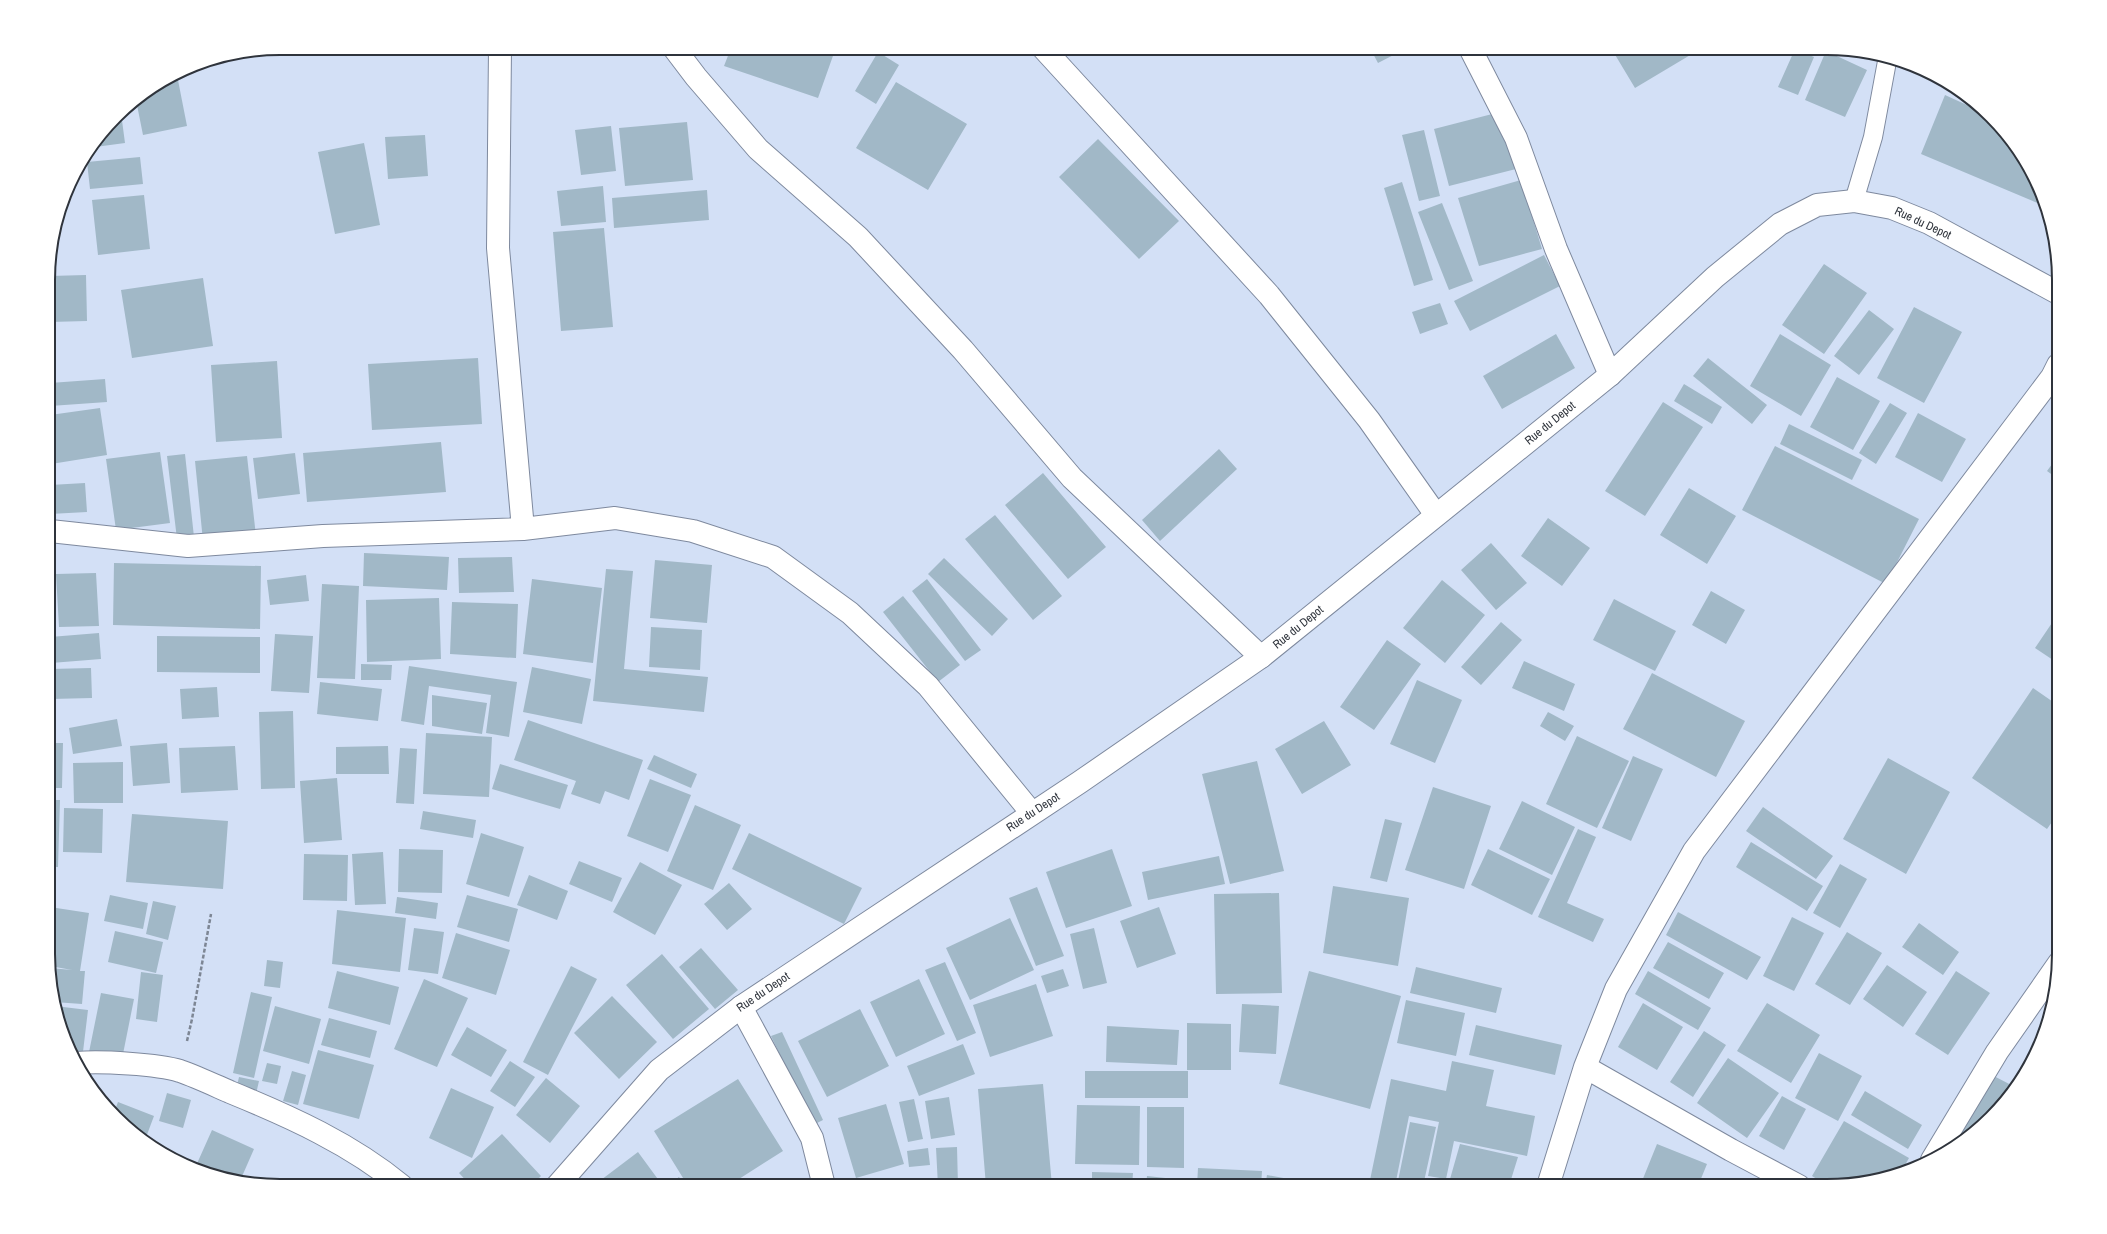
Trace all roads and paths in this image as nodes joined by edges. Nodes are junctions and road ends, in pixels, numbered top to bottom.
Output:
1 (500, 55) edge
2 (679, 55) edge
3 (1049, 55) edge
4 (1474, 55) edge
5 (1887, 63) edge
6 (1854, 201) junction
7 (2052, 290) edge
8 (1610, 374) junction
9 (2052, 377) edge
10 (1436, 515) junction
11 (523, 529) junction
12 (55, 532) edge
13 (1261, 657) junction
14 (1031, 812) junction
15 (211, 914) dead end
16 (2052, 973) edge
17 (741, 1007) junction
18 (83, 1063) edge
19 (1585, 1067) junction
20 (179, 1071) junction
21 (1938, 1150) edge
22 (392, 1179) edge
23 (563, 1179) edge
24 (822, 1179) edge
25 (1550, 1179) edge
26 (1786, 1179) edge

1 - 11 street
2 - 13 street
3 - 10 street
4 - 8 street
5 - 6 lane
6 - 7 street, Rue du Depot
6 - 8 street, Rue du Depot
8 - 10 street, Rue du Depot
9 - 19 street
10 - 13 street, Rue du Depot
11 - 12 street
11 - 14 street
13 - 14 street, Rue du Depot
14 - 17 street, Rue du Depot
15 - 20 path
16 - 21 street
17 - 23 street, Rue du Depot
17 - 24 street
18 - 20 street
19 - 25 street
19 - 26 street
20 - 22 street

